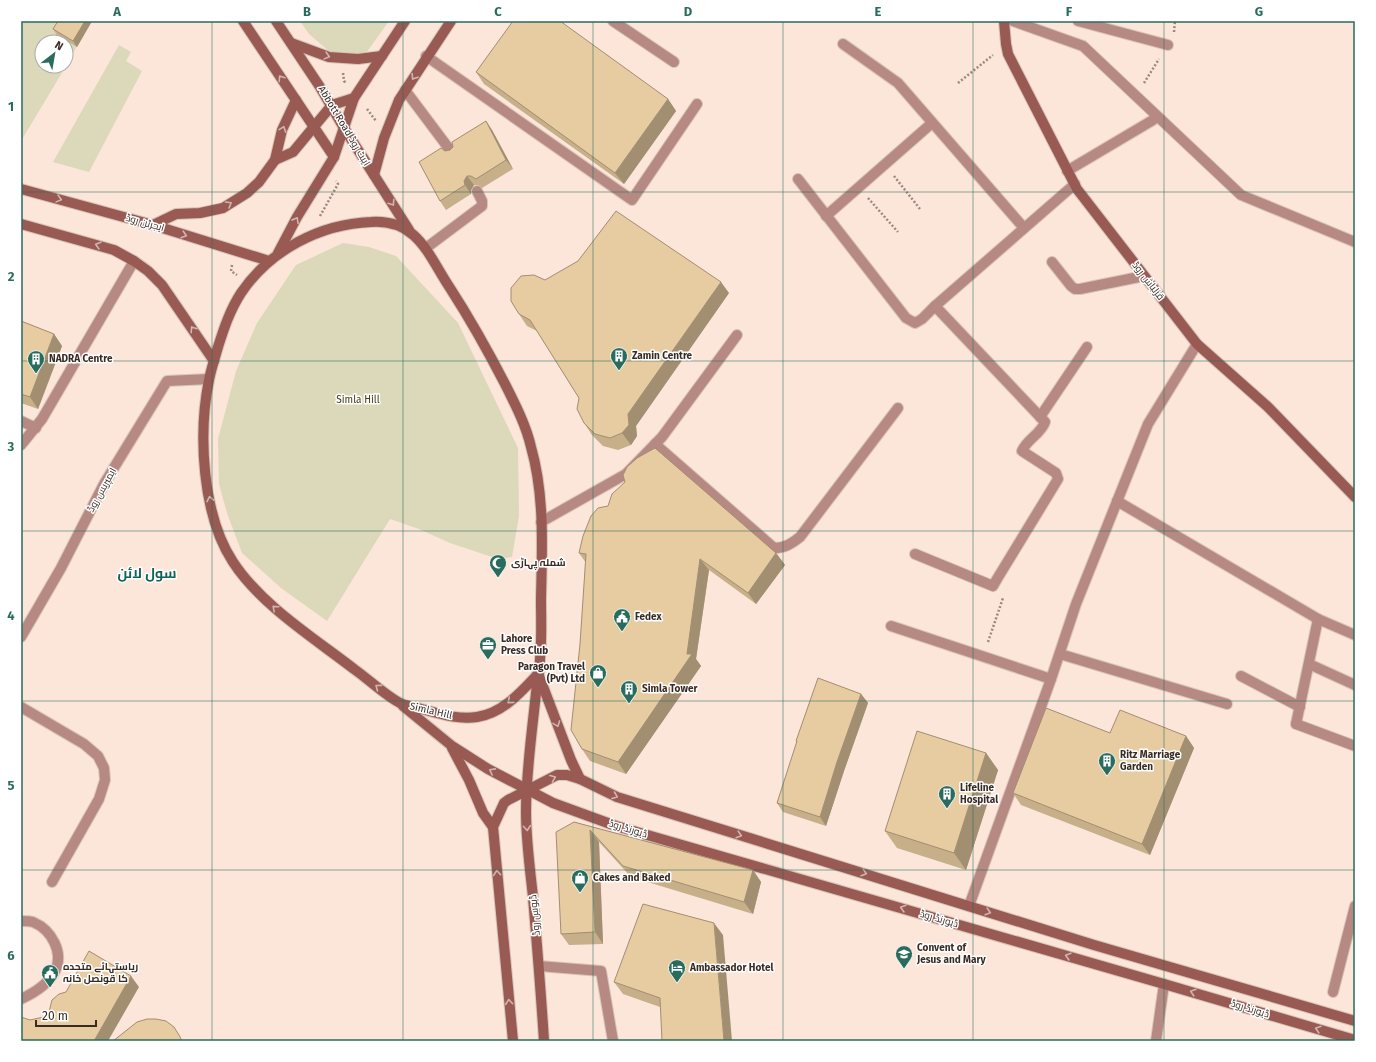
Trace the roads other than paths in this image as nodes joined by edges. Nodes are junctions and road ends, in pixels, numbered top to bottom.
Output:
1 (242, 21) edge
2 (276, 21) edge
3 (405, 21) edge
4 (451, 21) edge
5 (613, 21) edge
6 (1004, 21) edge
7 (1035, 21) edge
8 (1078, 21) edge
9 (1018, 23) edge
10 (291, 42) junction
11 (842, 44) dead end
12 (1168, 45) dead end
13 (382, 56) junction
14 (426, 56) junction
15 (674, 62) dead end
16 (405, 90) junction
17 (354, 98) junction
18 (296, 100) junction
19 (697, 104) dead end
20 (332, 105) junction
21 (1153, 120) dead end
22 (932, 123) junction
23 (314, 127) junction
24 (344, 128) junction
25 (453, 154) edge
26 (334, 157) junction
27 (275, 160) junction
28 (1067, 171) junction
29 (374, 176) junction
30 (798, 179) dead end
31 (1075, 184) junction
32 (21, 189) edge
33 (477, 191) edge
34 (826, 216) junction
35 (21, 224) edge
36 (153, 225) junction
37 (1024, 228) junction
38 (410, 231) junction
39 (1355, 242) edge
40 (426, 248) junction
41 (277, 254) junction
42 (134, 261) junction
43 (269, 261) junction
44 (1052, 262) dead end
45 (1144, 276) junction
46 (935, 306) junction
47 (737, 335) dead end
48 (1197, 344) junction
49 (1087, 347) dead end
50 (214, 361) junction
51 (209, 379) junction
52 (898, 408) dead end
53 (1040, 417) junction
54 (21, 421) edge
55 (36, 428) junction
56 (655, 444) junction
57 (21, 445) edge
58 (1355, 497) edge
59 (1117, 501) junction
60 (541, 522) junction
61 (915, 554) dead end
62 (1318, 619) junction
63 (891, 626) dead end
64 (1355, 635) edge
65 (21, 638) edge
66 (1060, 654) junction
67 (1309, 664) junction
68 (538, 674) junction
69 (1242, 676) dead end
70 (1051, 679) junction
71 (1355, 685) edge
72 (400, 703) junction
73 (1228, 704) dead end
74 (21, 707) edge
75 (1300, 707) junction
76 (452, 746) junction
77 (1355, 746) edge
78 (580, 779) junction
79 (526, 789) junction
80 (493, 827) junction
81 (52, 882) dead end
82 (969, 906) junction
83 (1355, 906) edge
84 (21, 921) edge
85 (539, 966) junction
86 (1164, 984) junction
87 (1333, 992) dead end
88 (21, 999) edge
89 (1355, 1021) edge
90 (1355, 1040) edge
91 (513, 1041) edge
92 (544, 1041) edge
93 (613, 1041) edge
94 (1156, 1041) edge

18 -> 1 main road
2 - 10 main road, Abbott Road ایبٹ روڈ
3 - 13 main road
4 - 14 main road
5 - 15 street
6 - 28 main road, قزلباش روڈ
7 - 9 street
8 - 12 street
9 - 39 street
10 -> 13 main road
10 - 20 main road, Abbott Road ایبٹ روڈ
11 - 22 street
13 - 17 main road
14 -> 16 main road
14 - 19 street
16 - 25 street
16 - 29 main road
17 - 20 main road
17 - 24 main road
18 - 23 main road
27 -> 18 main road
20 - 23 main road
20 - 24 main road, Abbott Road ایبٹ روڈ
21 - 28 street
22 - 34 street
22 - 37 street
23 - 26 main road
23 - 27 main road
24 - 26 main road
24 - 29 main road, Abbott Road ایبٹ روڈ
41 -> 26 main road
36 -> 27 main road
28 - 31 main road, قزلباش روڈ
29 -> 38 main road, Abbott Road ایبٹ روڈ
30 - 34 street
31 - 37 street
31 - 45 main road, قزلباش روڈ
32 -> 36 main road, ایجرٹن روڈ
33 - 40 street
34 - 46 street
42 -> 35 main road
36 -> 43 main road, ایجرٹن روڈ
37 - 46 street
38 - 40 main road, Simla Hill
38 - 41 main road, Simla Hill
40 - 60 main road, Simla Hill
41 - 43 main road, Simla Hill
50 -> 42 main road
42 - 55 street
43 - 50 main road, Simla Hill
44 - 45 street
45 - 48 main road, قزلباش روڈ
46 - 53 street
47 - 56 street
48 - 58 main road, قزلباش روڈ
48 - 59 street
49 - 53 street
50 - 51 main road, Simla Hill
51 - 65 street, ایمپریس روڈ
72 -> 51 main road, Simla Hill
52 - 56 street
53 - 61 street
54 - 55 street
55 - 57 street
56 - 60 street
59 - 62 street
59 - 66 street
60 - 68 main road, Simla Hill
62 - 64 street
62 - 67 street
63 - 70 street
66 - 70 street
66 - 73 street
67 - 71 street
67 - 75 street
68 -> 72 main road, Simla Hill
68 -> 78 main road
68 - 79 main road, ڈیوس روڈ
69 - 75 street
70 - 82 street
72 - 76 main road, ڈیورنڈ روڈ
74 - 81 street
75 - 77 street
79 -> 76 main road, ڈیورنڈ روڈ
76 - 80 main road
79 -> 78 main road, ڈیورنڈ روڈ
78 -> 82 main road, ڈیورنڈ روڈ
79 - 80 main road
79 -> 85 main road, ڈیوس روڈ
86 -> 79 main road, ڈیورنڈ روڈ
91 -> 80 main road
82 -> 89 main road, ڈیورنڈ روڈ
83 - 87 street
84 - 88 street
85 - 92 main road, ڈیوس روڈ
85 - 93 street
90 -> 86 main road, ڈیورنڈ روڈ
86 - 94 street

